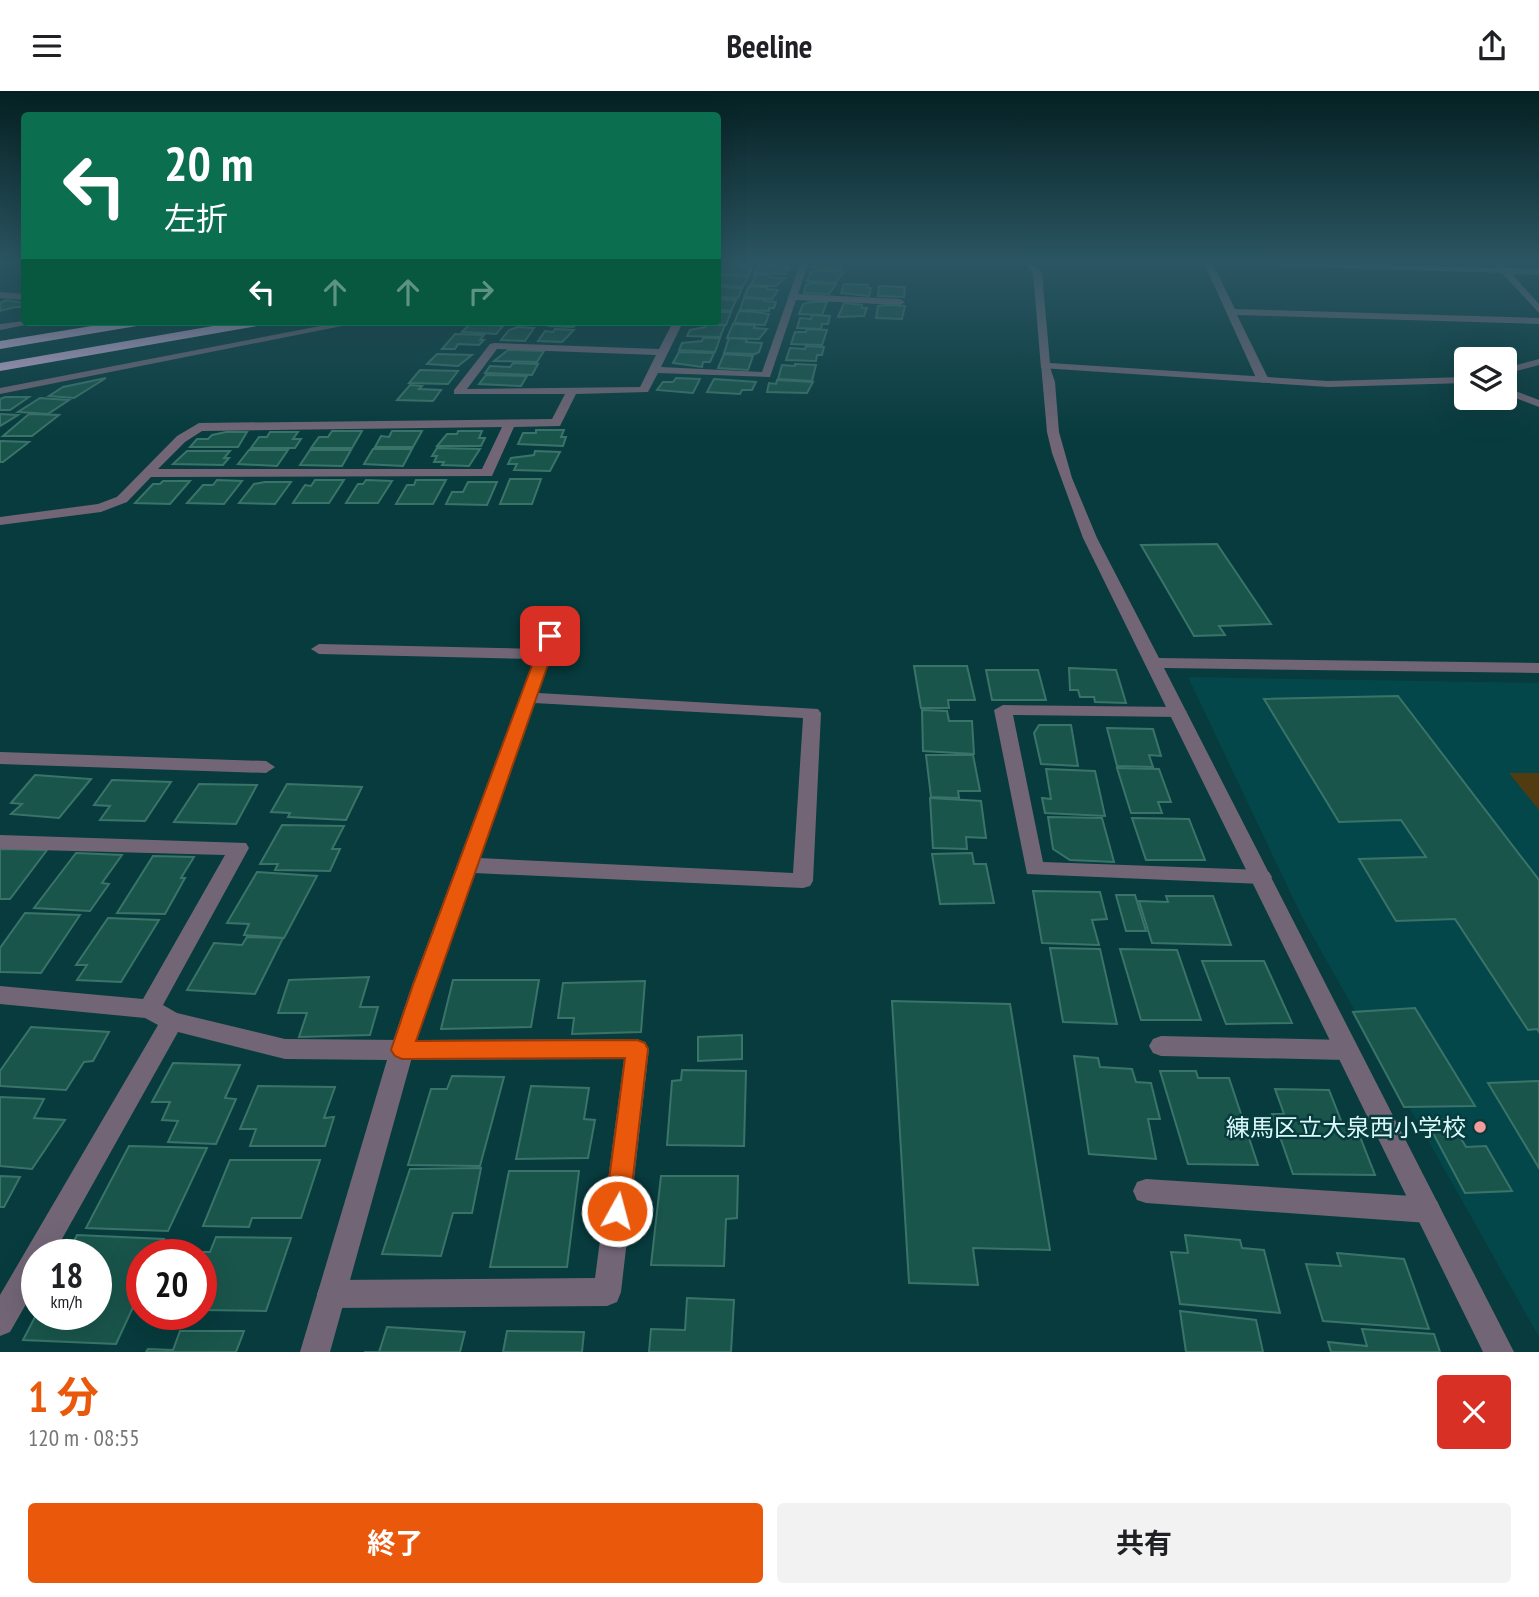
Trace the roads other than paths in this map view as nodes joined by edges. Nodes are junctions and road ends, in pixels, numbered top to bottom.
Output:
1 (784, 320) edge
2 (1041, 320) edge
3 (1235, 320) edge
4 (1500, 320) edge
5 (1539, 321) edge
6 (21, 324) edge
7 (113, 326) edge
8 (234, 326) edge
9 (336, 326) edge
10 (676, 326) edge
11 (3, 327) edge
12 (0, 345) edge
13 (663, 352) junction
14 (1539, 362) edge
15 (1045, 366) junction
16 (0, 367) edge
17 (1517, 368) edge
18 (654, 370) junction
19 (1263, 380) junction
20 (1454, 380) edge
21 (0, 391) edge
22 (572, 391) junction
23 (1517, 395) edge
24 (1539, 404) edge
25 (510, 423) junction
26 (148, 473) junction
27 (0, 521) edge
28 (557, 618) dead end
29 (319, 649) dead end
30 (544, 654) junction
31 (1154, 663) junction
32 (1539, 668) edge
33 (528, 698) junction
34 (1178, 712) junction
35 (0, 758) edge
36 (266, 767) dead end
37 (0, 842) edge
38 (467, 865) junction
39 (1262, 877) junction
40 (0, 996) edge
41 (160, 1015) junction
42 (1161, 1046) dead end
43 (402, 1050) junction
44 (1346, 1050) junction
45 (1146, 1191) dead end
46 (1428, 1210) junction
47 (47, 1239) edge
48 (21, 1286) edge
49 (331, 1294) junction
50 (0, 1322) edge
51 (315, 1352) edge
52 (1499, 1352) edge

1 - 18 street
2 - 15 street
3 - 19 street
4 - 5 street
6 - 11 street
7 - 12 highway
8 - 16 highway
9 - 21 street
10 - 13 street
13 - 18 street
13 - 22 street
14 - 17 street
15 - 19 street
15 - 31 street
18 - 22 street
19 - 20 street
22 - 25 street
23 - 24 street
25 - 26 street
25 - 26 street
26 - 27 street
28 - 30 street
29 - 30 street
30 - 33 street
31 - 32 street
31 - 34 street
33 - 38 street
33 - 38 street
34 - 39 street
34 - 39 street
35 - 36 street
37 - 41 street
38 - 43 street
39 - 44 street
40 - 41 street
41 - 43 street
41 - 47 street
42 - 44 street
43 - 49 street
43 - 49 street
44 - 46 street
45 - 46 street
46 - 52 street
48 - 50 street
49 - 51 street

